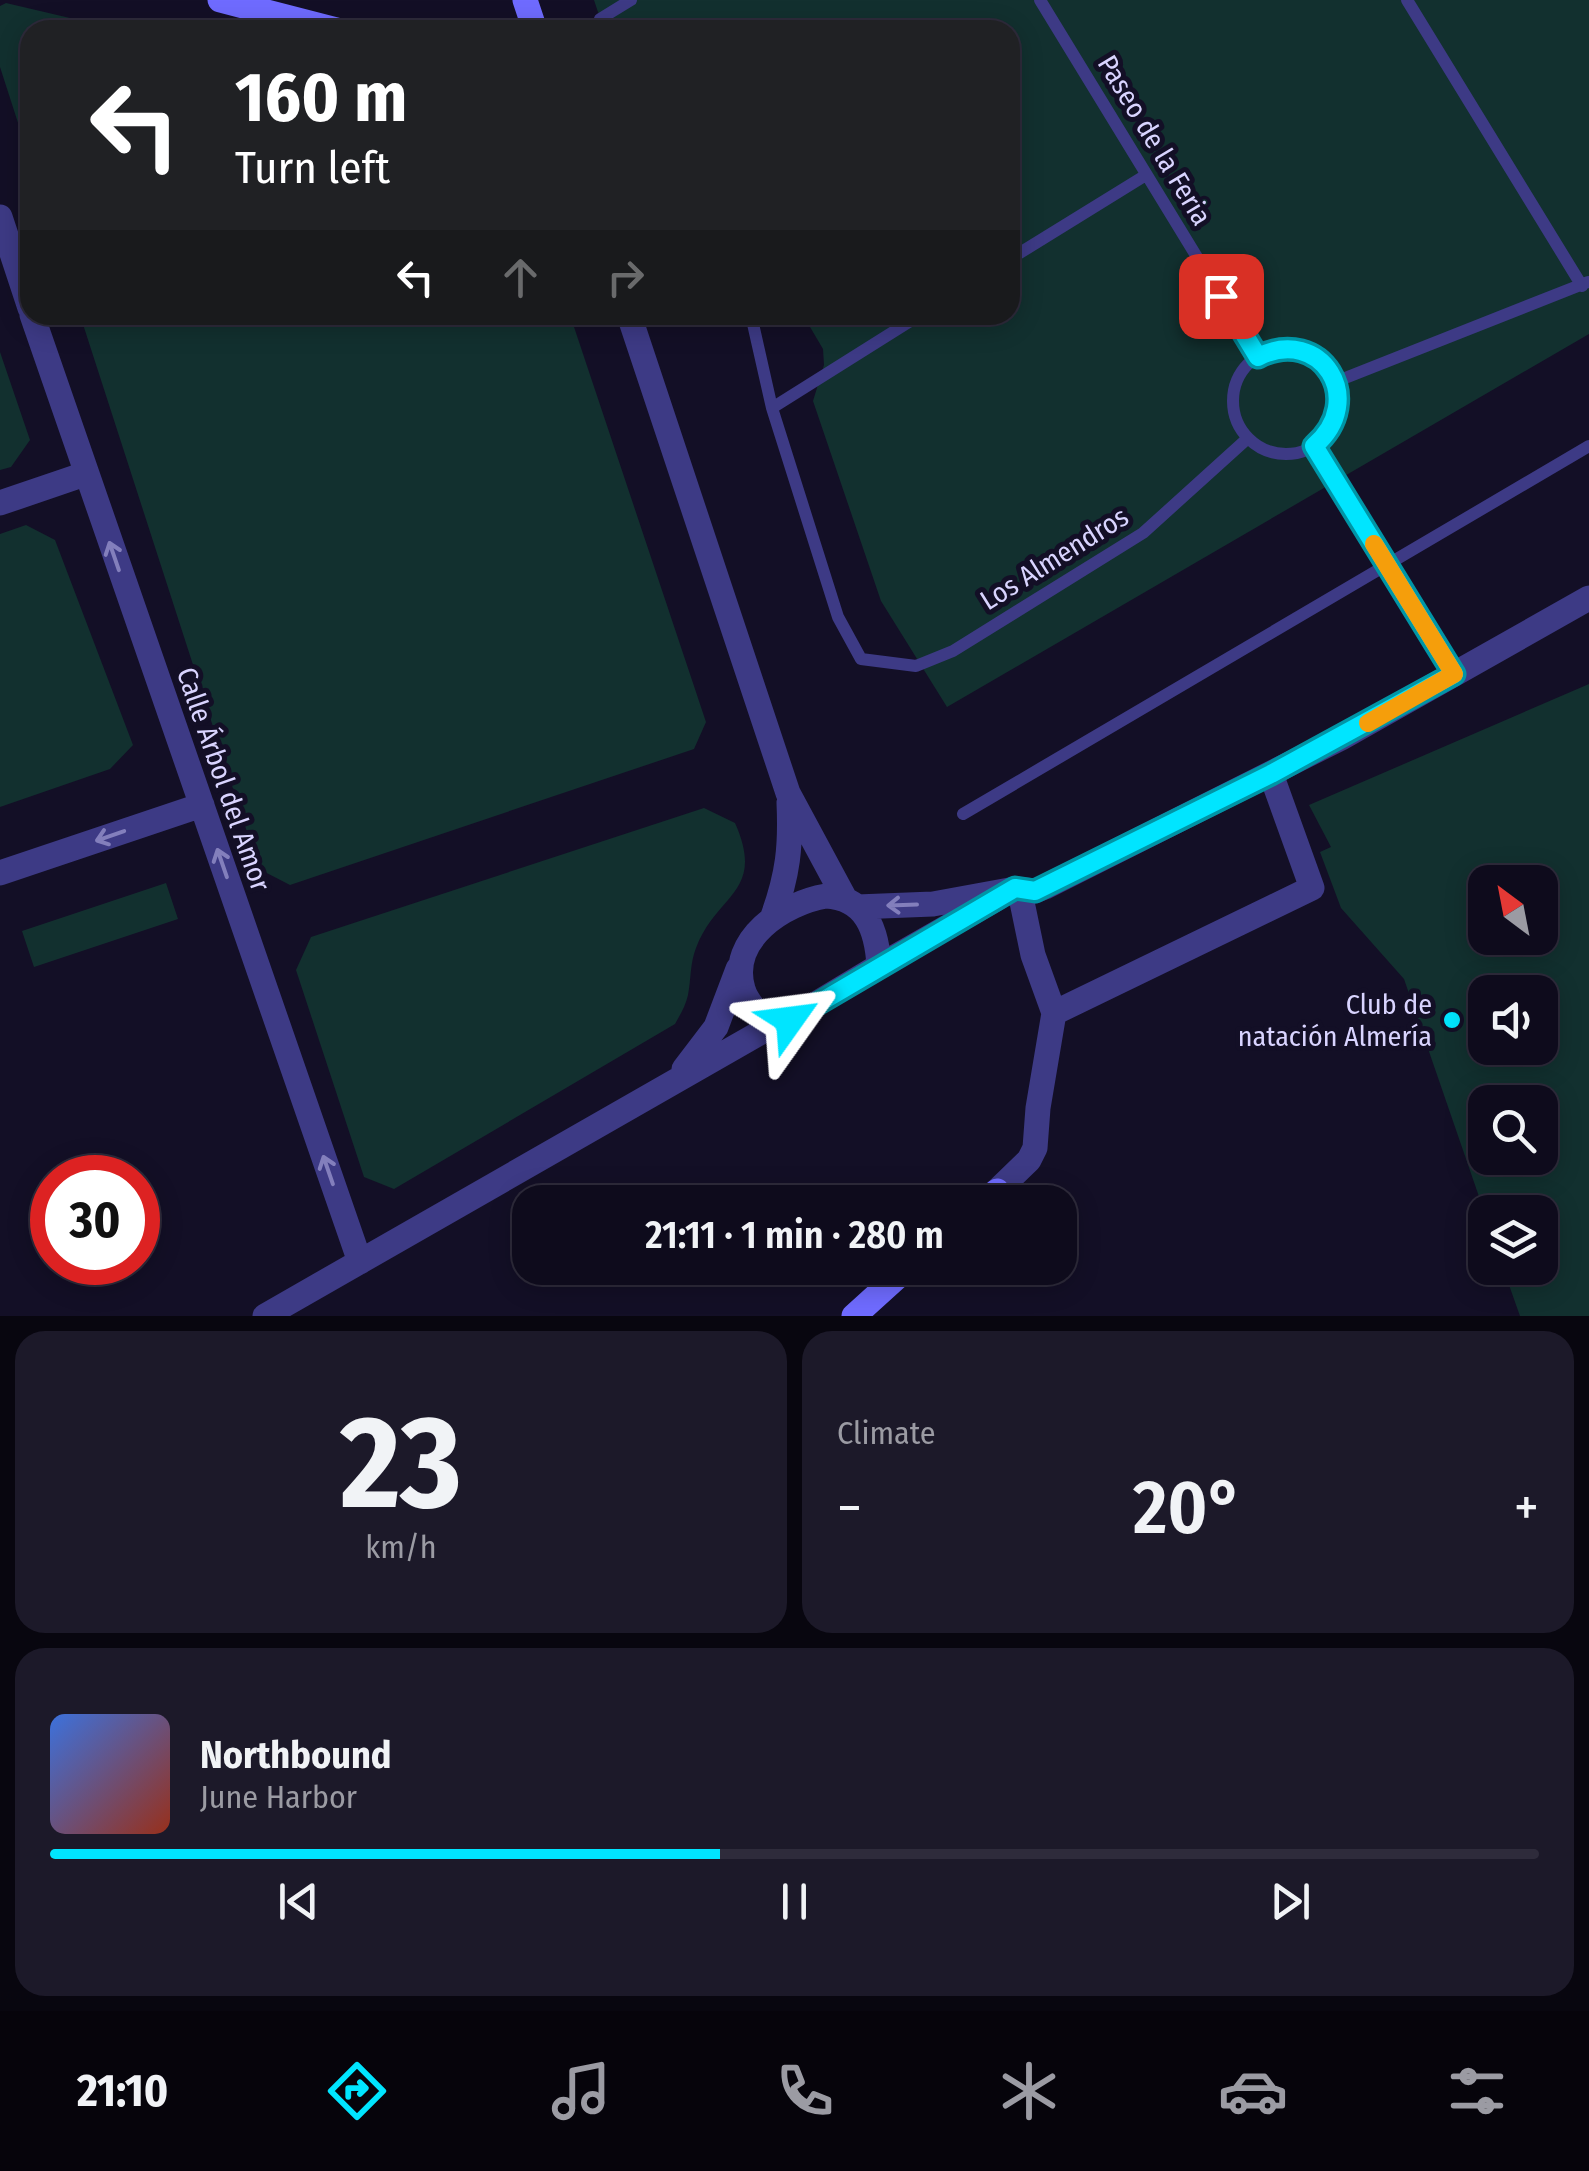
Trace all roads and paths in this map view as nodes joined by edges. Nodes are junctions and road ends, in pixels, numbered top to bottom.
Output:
1 (220, 0) edge
2 (631, 0) edge
3 (1040, 0) edge
4 (1407, 0) edge
5 (600, 19) dead end
6 (298, 20) edge
7 (1146, 175) junction
8 (0, 217) edge
9 (1020, 253) edge
10 (20, 278) edge
11 (1586, 284) edge
12 (35, 325) edge
13 (632, 325) edge
14 (753, 325) edge
15 (904, 325) edge
16 (1258, 357) junction
17 (1335, 382) junction
18 (772, 408) junction
19 (1248, 438) junction
20 (1314, 446) junction
21 (1589, 446) edge
22 (85, 474) junction
23 (0, 503) edge
24 (1388, 566) junction
25 (1589, 598) edge
26 (1454, 674) junction
27 (1271, 774) junction
28 (788, 793) junction
29 (202, 805) junction
30 (963, 814) dead end
31 (0, 873) edge
32 (1015, 888) junction
33 (851, 902) junction
34 (774, 916) junction
35 (742, 958) junction
36 (880, 966) junction
37 (1054, 1013) junction
38 (770, 1027) junction
39 (670, 1084) junction
40 (1002, 1185) edge
41 (360, 1262) junction
42 (888, 1285) edge
43 (265, 1316) edge
44 (854, 1316) edge

1 - 6 street
2 - 5 lane
3 - 7 lane, Paseo de la Feria
4 - 11 lane
7 - 9 lane
7 - 16 lane, Paseo de la Feria
8 - 10 street
11 - 17 lane
12 - 22 street, Calle Árbol del Amor
13 - 28 street
14 - 18 lane
15 - 18 lane
16 - 17 lane
16 - 19 lane
17 - 20 lane
18 - 19 lane, Los Almendros
19 - 20 lane
20 - 24 lane
21 - 24 lane
22 - 23 street
29 -> 22 street, Calle Árbol del Amor
24 - 26 lane
24 - 30 lane
25 - 26 street
26 - 27 street
27 - 32 street
27 - 37 street
28 - 33 street
28 - 34 street
29 -> 31 street
41 -> 29 street, Calle Árbol del Amor
32 -> 33 street
32 - 36 street
32 - 37 street
33 - 34 street
33 - 36 street
34 - 35 street
35 - 38 street
35 - 39 street
36 - 38 street
37 - 40 street
38 - 39 street
39 - 41 street
41 - 43 street
42 - 44 street

